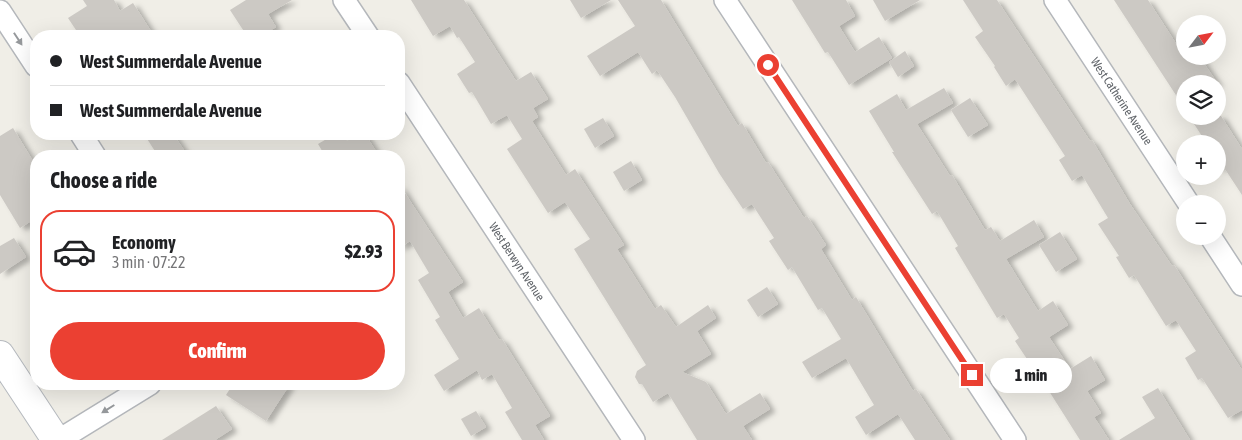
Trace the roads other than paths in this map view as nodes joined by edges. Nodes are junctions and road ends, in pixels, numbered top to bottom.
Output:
1 (344, 0) edge
2 (725, 0) edge
3 (1055, 0) edge
4 (0, 11) edge
5 (364, 30) edge
6 (30, 57) edge
7 (405, 92) edge
8 (1183, 195) edge
9 (1216, 245) edge
10 (1242, 285) edge
11 (0, 355) edge
12 (140, 390) edge
13 (57, 440) edge
14 (634, 440) edge
15 (1014, 440) edge

1 - 5 street
2 - 15 street
3 - 8 street, West Catherine Avenue
4 -> 6 street
7 - 14 street, West Berwyn Avenue
9 - 10 street
11 - 13 street
12 -> 13 street

